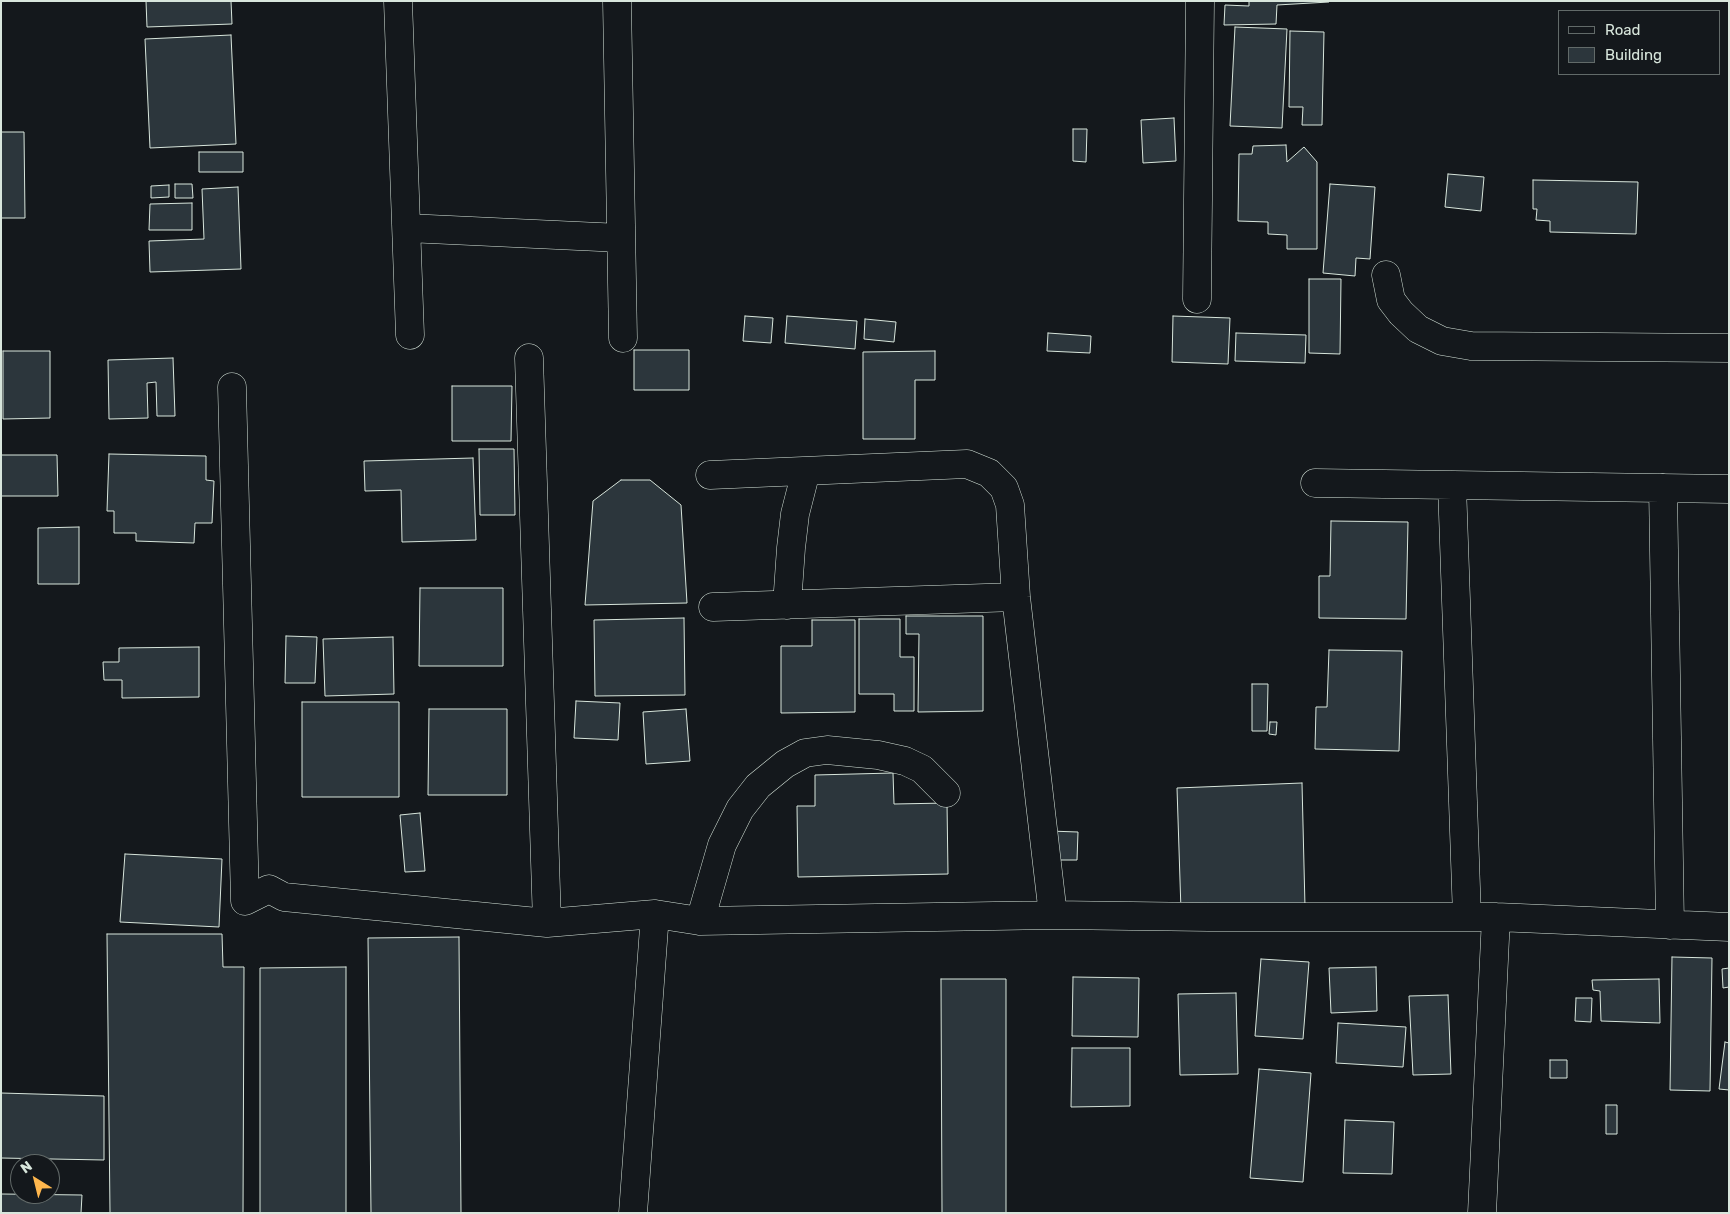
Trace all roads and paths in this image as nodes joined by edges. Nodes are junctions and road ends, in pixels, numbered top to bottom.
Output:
1 (398, 1) edge
2 (617, 1) edge
3 (1200, 1) edge
4 (407, 228) junction
5 (621, 238) junction
6 (1386, 275) dead end
7 (1197, 299) dead end
8 (410, 335) dead end
9 (623, 338) dead end
10 (1729, 348) edge
11 (530, 358) dead end
12 (232, 387) dead end
13 (806, 471) junction
14 (710, 475) dead end
15 (1315, 483) dead end
16 (1452, 485) junction
17 (1664, 488) junction
18 (1729, 489) edge
19 (1016, 597) junction
20 (787, 605) junction
21 (713, 607) dead end
22 (946, 793) dead end
23 (655, 914) junction
24 (1053, 915) junction
25 (1467, 917) junction
26 (1496, 917) junction
27 (700, 921) junction
28 (547, 923) junction
29 (1670, 925) junction
30 (1729, 927) edge
31 (632, 1213) edge
32 (1482, 1213) edge

1 - 4 street
2 - 5 street
3 - 7 street
4 - 5 street
4 - 8 street
5 - 9 street
6 - 10 street
11 - 28 street
12 - 28 street
13 - 14 street
13 - 19 street
13 - 20 street
15 - 16 street
16 - 17 street
16 - 25 street
17 - 18 street
17 - 29 street
19 - 20 street
19 - 24 street
20 - 21 street
22 - 27 street
23 - 27 street
23 - 28 street
23 - 31 street
24 - 25 street
24 - 27 street
25 - 26 street
26 - 29 street
26 - 32 street
29 - 30 street

